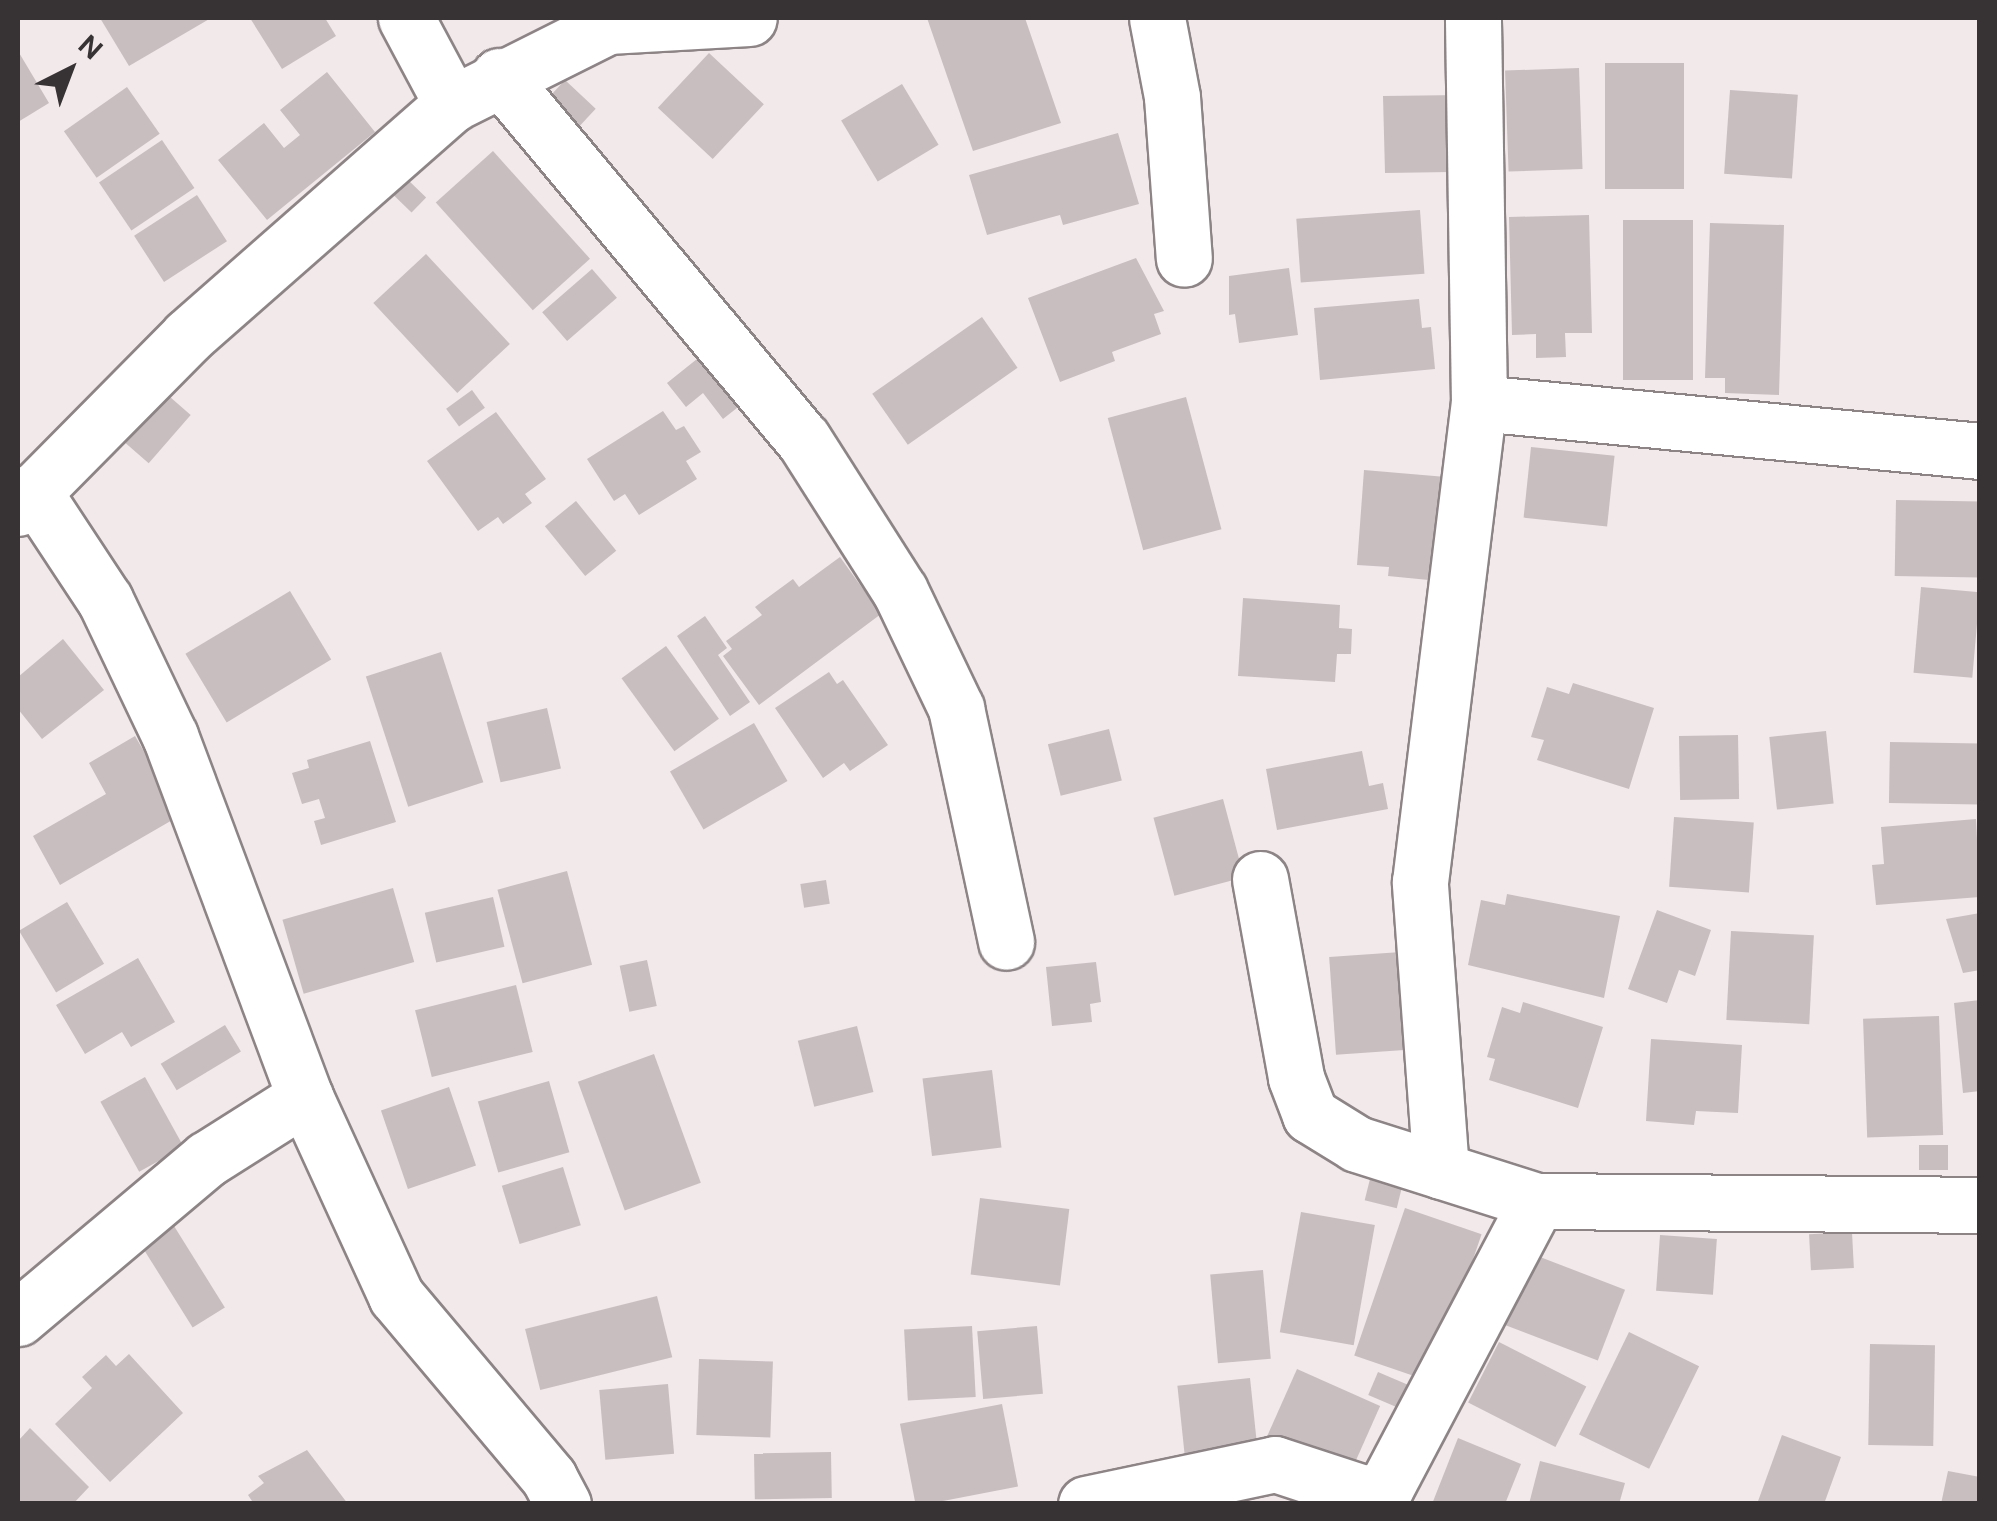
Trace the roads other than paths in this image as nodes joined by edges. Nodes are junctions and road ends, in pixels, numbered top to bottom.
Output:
1 (406, 18) edge
2 (748, 18) edge
3 (1157, 18) edge
4 (1473, 18) edge
5 (499, 76) junction
6 (452, 104) junction
7 (1184, 258) dead end
8 (1479, 403) junction
9 (1980, 451) edge
10 (25, 500) edge
11 (1260, 879) dead end
12 (1006, 942) dead end
13 (305, 1097) junction
14 (1442, 1171) junction
15 (1537, 1201) junction
16 (1980, 1206) edge
17 (18, 1318) edge
18 (562, 1504) edge
19 (1086, 1504) edge

1 - 6 street
2 - 5 street
3 - 7 street
4 - 8 street
5 - 6 street
5 - 12 street
6 - 10 street
8 - 9 street
8 - 14 street
10 - 13 street
11 - 14 street
13 - 17 street
13 - 18 street
14 - 15 street
15 - 16 street
15 - 19 street

